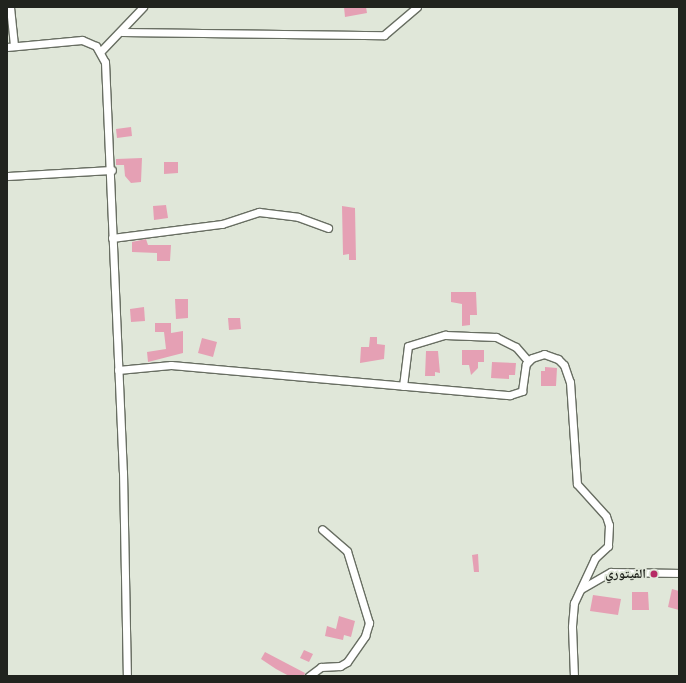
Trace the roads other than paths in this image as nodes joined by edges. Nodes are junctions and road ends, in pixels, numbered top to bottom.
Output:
1 (10, 7) edge
2 (143, 7) edge
3 (417, 7) edge
4 (122, 32) junction
5 (10, 47) edge
6 (101, 51) junction
7 (112, 170) junction
8 (7, 176) edge
9 (328, 228) dead end
10 (112, 238) junction
11 (528, 361) junction
12 (118, 370) junction
13 (402, 386) junction
14 (322, 529) dead end
15 (679, 573) edge
16 (580, 590) junction
17 (127, 676) edge
18 (309, 676) edge
19 (574, 676) edge

1 - 5 street
2 - 4 street
3 - 4 street
4 - 6 street
5 - 6 street
6 - 7 street
7 - 8 street
7 - 10 street
9 - 10 street
10 - 12 street
11 - 13 street
11 - 13 street
11 - 16 street
12 - 13 street
12 - 17 street
14 - 18 street
15 - 16 street
16 - 19 street

